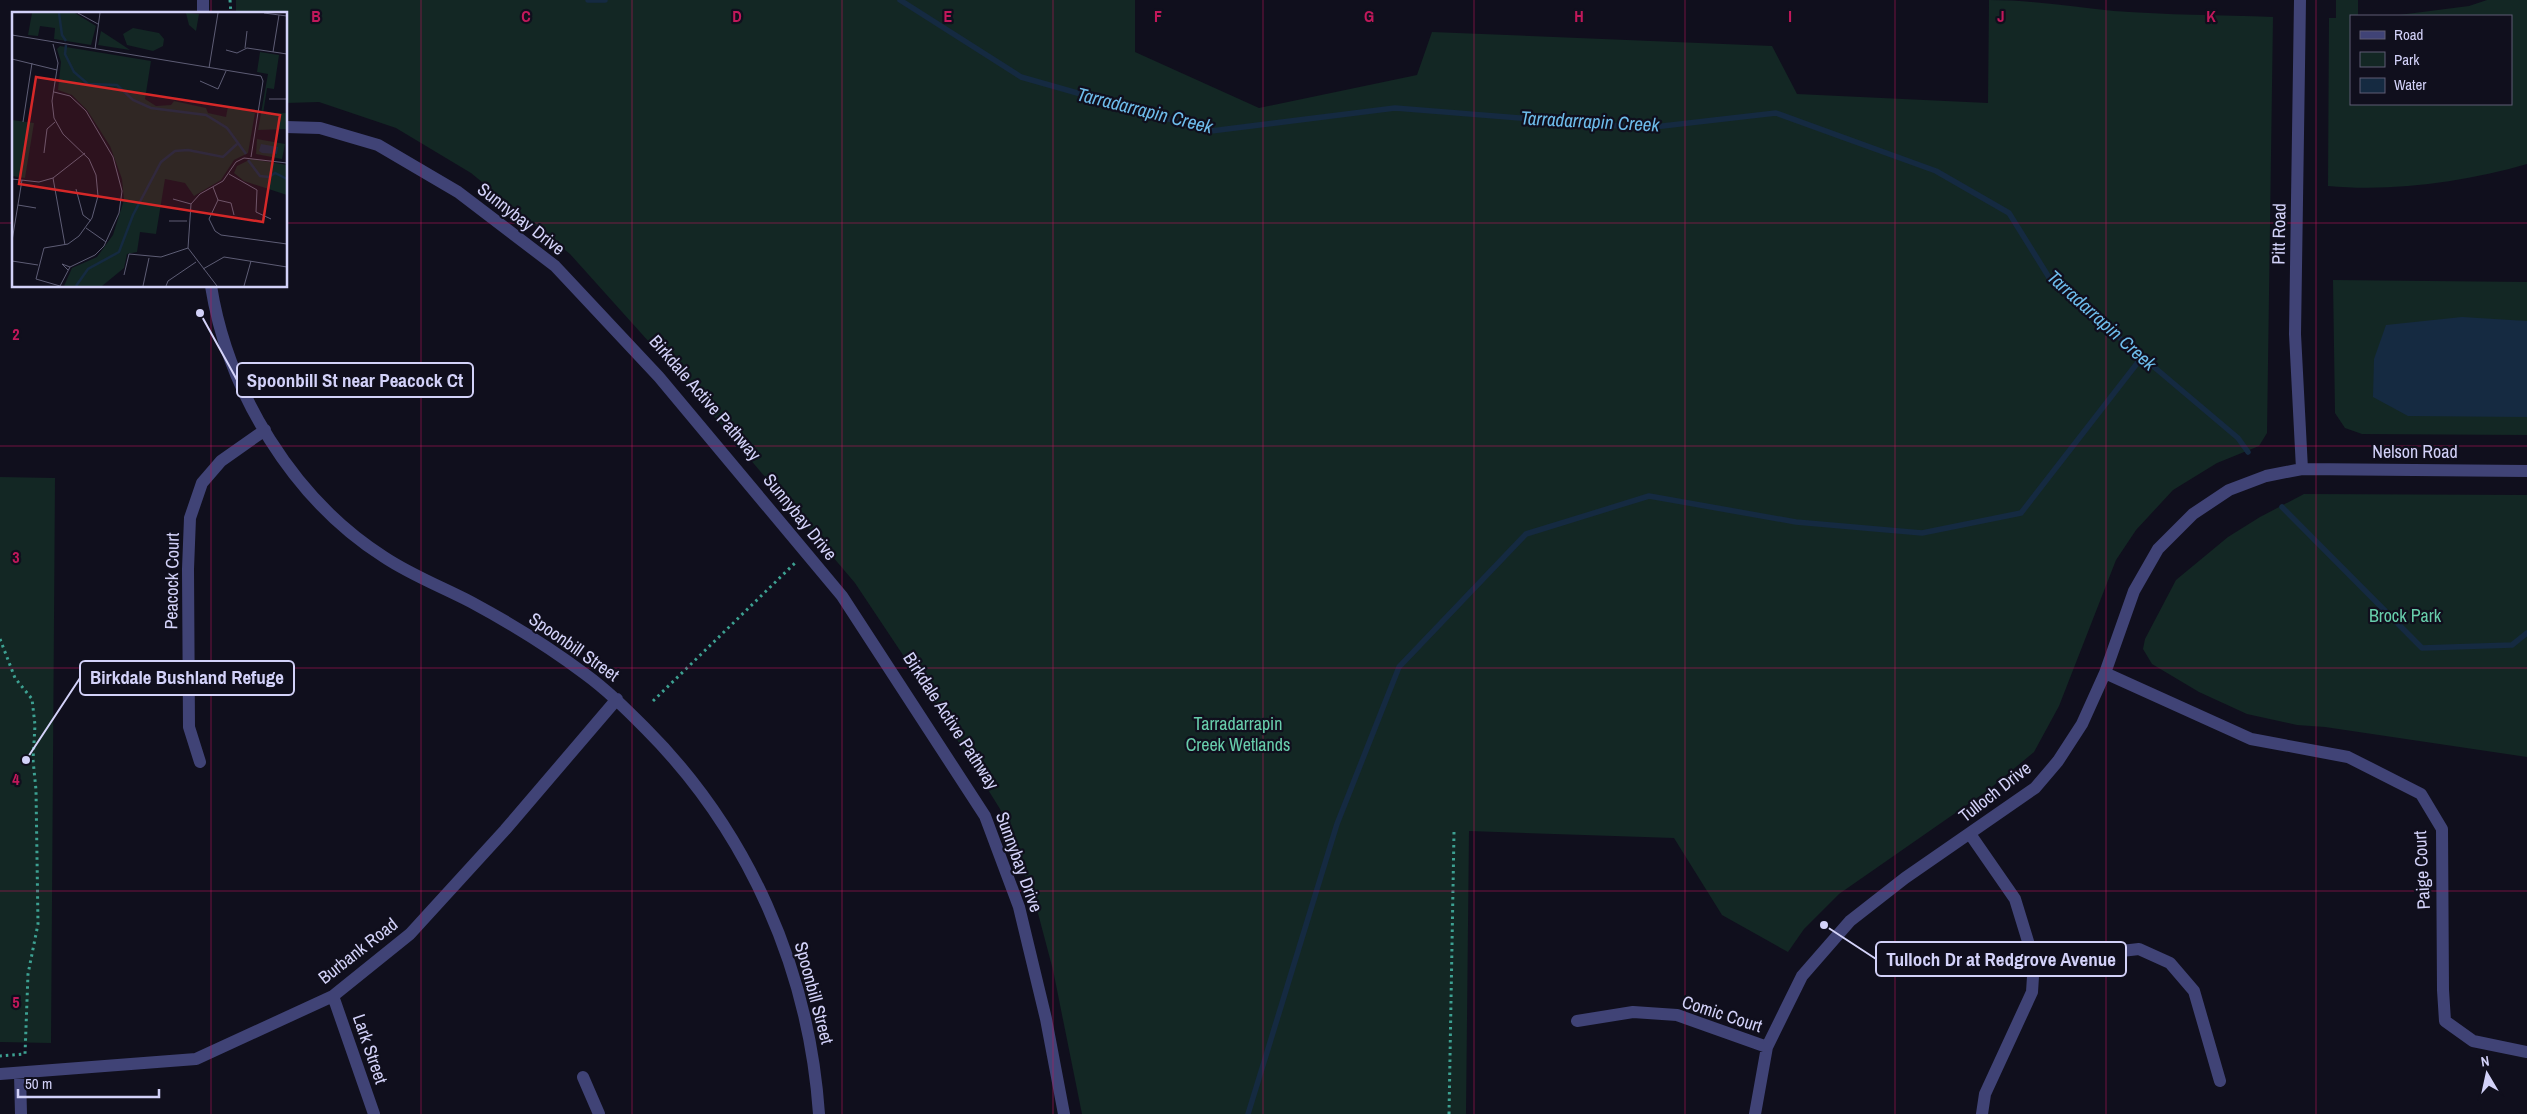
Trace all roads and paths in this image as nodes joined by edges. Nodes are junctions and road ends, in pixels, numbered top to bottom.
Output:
1 (2300, 0) edge
2 (288, 127) edge
3 (211, 288) edge
4 (265, 430) junction
5 (2302, 469) junction
6 (2527, 471) edge
7 (806, 553) junction
8 (0, 639) edge
9 (2105, 673) junction
10 (617, 699) junction
11 (653, 701) dead end
12 (200, 762) dead end
13 (1454, 832) dead end
14 (1970, 834) junction
15 (2034, 961) junction
16 (333, 996) junction
17 (1577, 1021) dead end
18 (1767, 1047) junction
19 (2527, 1052) edge
20 (0, 1056) edge
21 (0, 1074) edge
22 (20, 1074) junction
23 (584, 1077) dead end
24 (2220, 1081) dead end
25 (21, 1114) edge
26 (374, 1114) edge
27 (600, 1114) edge
28 (819, 1114) edge
29 (1064, 1114) edge
30 (1449, 1114) edge
31 (1755, 1114) edge
32 (1982, 1114) edge

1 - 5 street, Pitt Road
2 - 7 street, Sunnybay Drive
3 - 4 street, Spoonbill Street
4 - 10 street, Spoonbill Street
4 - 12 street, Peacock Court
5 - 6 street, Nelson Road
5 - 9 street, Tulloch Drive
7 - 11 path
7 - 29 street, Sunnybay Drive
8 - 20 path
9 - 14 street, Tulloch Drive
9 - 19 street, Paige Court
10 - 16 street, Burbank Road
10 - 28 street, Spoonbill Street
13 - 30 path
14 - 15 street
14 - 18 street, Tulloch Drive
15 - 24 street
15 - 32 street
16 - 22 street, Burbank Road
16 - 26 street, Lark Street
17 - 18 street, Comic Court
18 - 31 street, Tulloch Drive
21 - 22 street, Burbank Road
22 - 25 street
23 - 27 street

